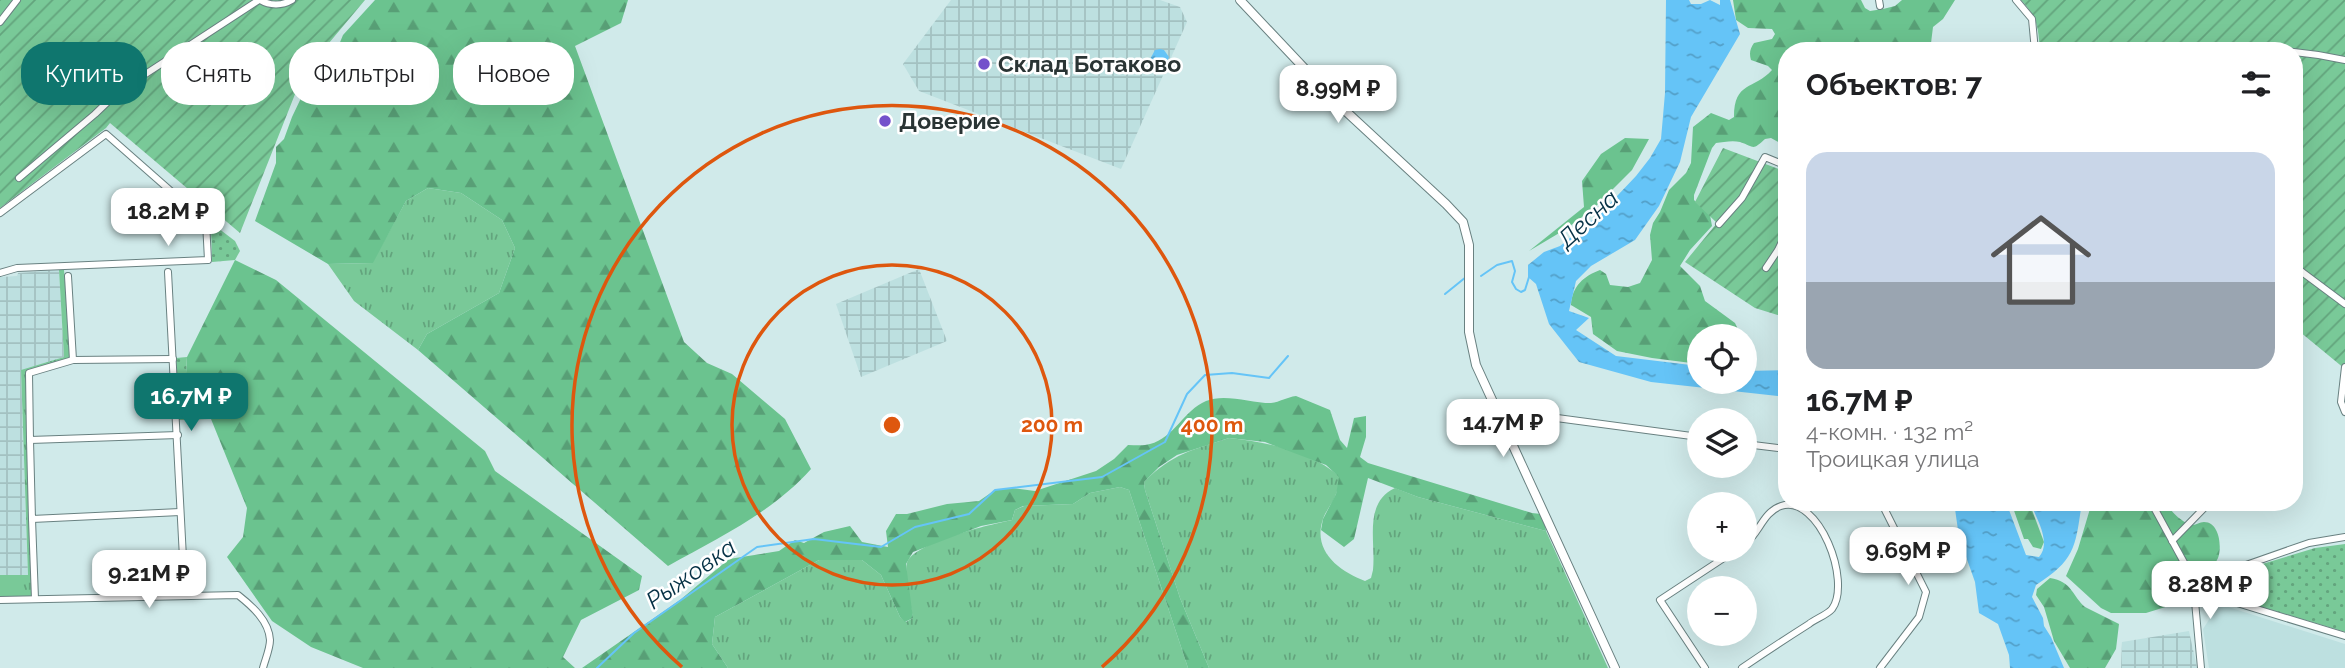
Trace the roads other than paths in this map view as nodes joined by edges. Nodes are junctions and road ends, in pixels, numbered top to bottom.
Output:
1 (18, 0) edge
2 (260, 0) edge
3 (292, 0) edge
4 (1240, 0) edge
5 (2016, 0) edge
6 (0, 22) edge
7 (2034, 42) edge
8 (2303, 52) edge
9 (2345, 60) edge
10 (1778, 162) edge
11 (19, 178) dead end
12 (0, 213) edge
13 (1719, 224) dead end
14 (1778, 250) edge
15 (1766, 268) dead end
16 (168, 271) dead end
17 (0, 273) edge
18 (2303, 273) edge
19 (68, 275) dead end
20 (2345, 304) edge
21 (173, 359) junction
22 (73, 360) junction
23 (2344, 369) edge
24 (2343, 403) edge
25 (1497, 410) junction
26 (2345, 412) edge
27 (178, 435) junction
28 (1687, 436) edge
29 (30, 440) junction
30 (1757, 445) edge
31 (1778, 448) edge
32 (1778, 508) edge
33 (1807, 511) edge
34 (1886, 511) edge
35 (2156, 511) edge
36 (2201, 511) edge
37 (180, 512) junction
38 (32, 519) junction
39 (1757, 530) edge
40 (2345, 537) edge
41 (2172, 541) junction
42 (1718, 562) edge
43 (2193, 579) junction
44 (2218, 587) junction
45 (184, 596) junction
46 (35, 599) junction
47 (0, 600) edge
48 (2345, 636) edge
49 (263, 668) edge
50 (1615, 668) edge
51 (1705, 668) edge
52 (1742, 668) edge
53 (1880, 668) edge
54 (2201, 668) edge

1 - 6 street
2 - 3 street
2 - 11 street
4 - 25 main road
5 - 7 street
8 - 9 street
10 - 13 street
12 - 17 street
14 - 15 street
16 - 21 street
18 - 20 street
19 - 22 street
21 - 22 street
21 - 27 street
22 - 29 street
23 - 24 street
24 - 26 street
25 - 28 street
25 - 50 main road
27 - 29 street
27 - 37 street
29 - 38 street
30 - 31 street
32 - 39 street
33 - 52 street
34 - 53 street
35 - 41 street
36 - 41 street
37 - 38 street
37 - 45 street
38 - 46 street
40 - 44 street
41 - 43 street
42 - 51 street
43 - 44 street
43 - 54 street
44 - 48 street
45 - 46 street
45 - 49 street
46 - 47 street

